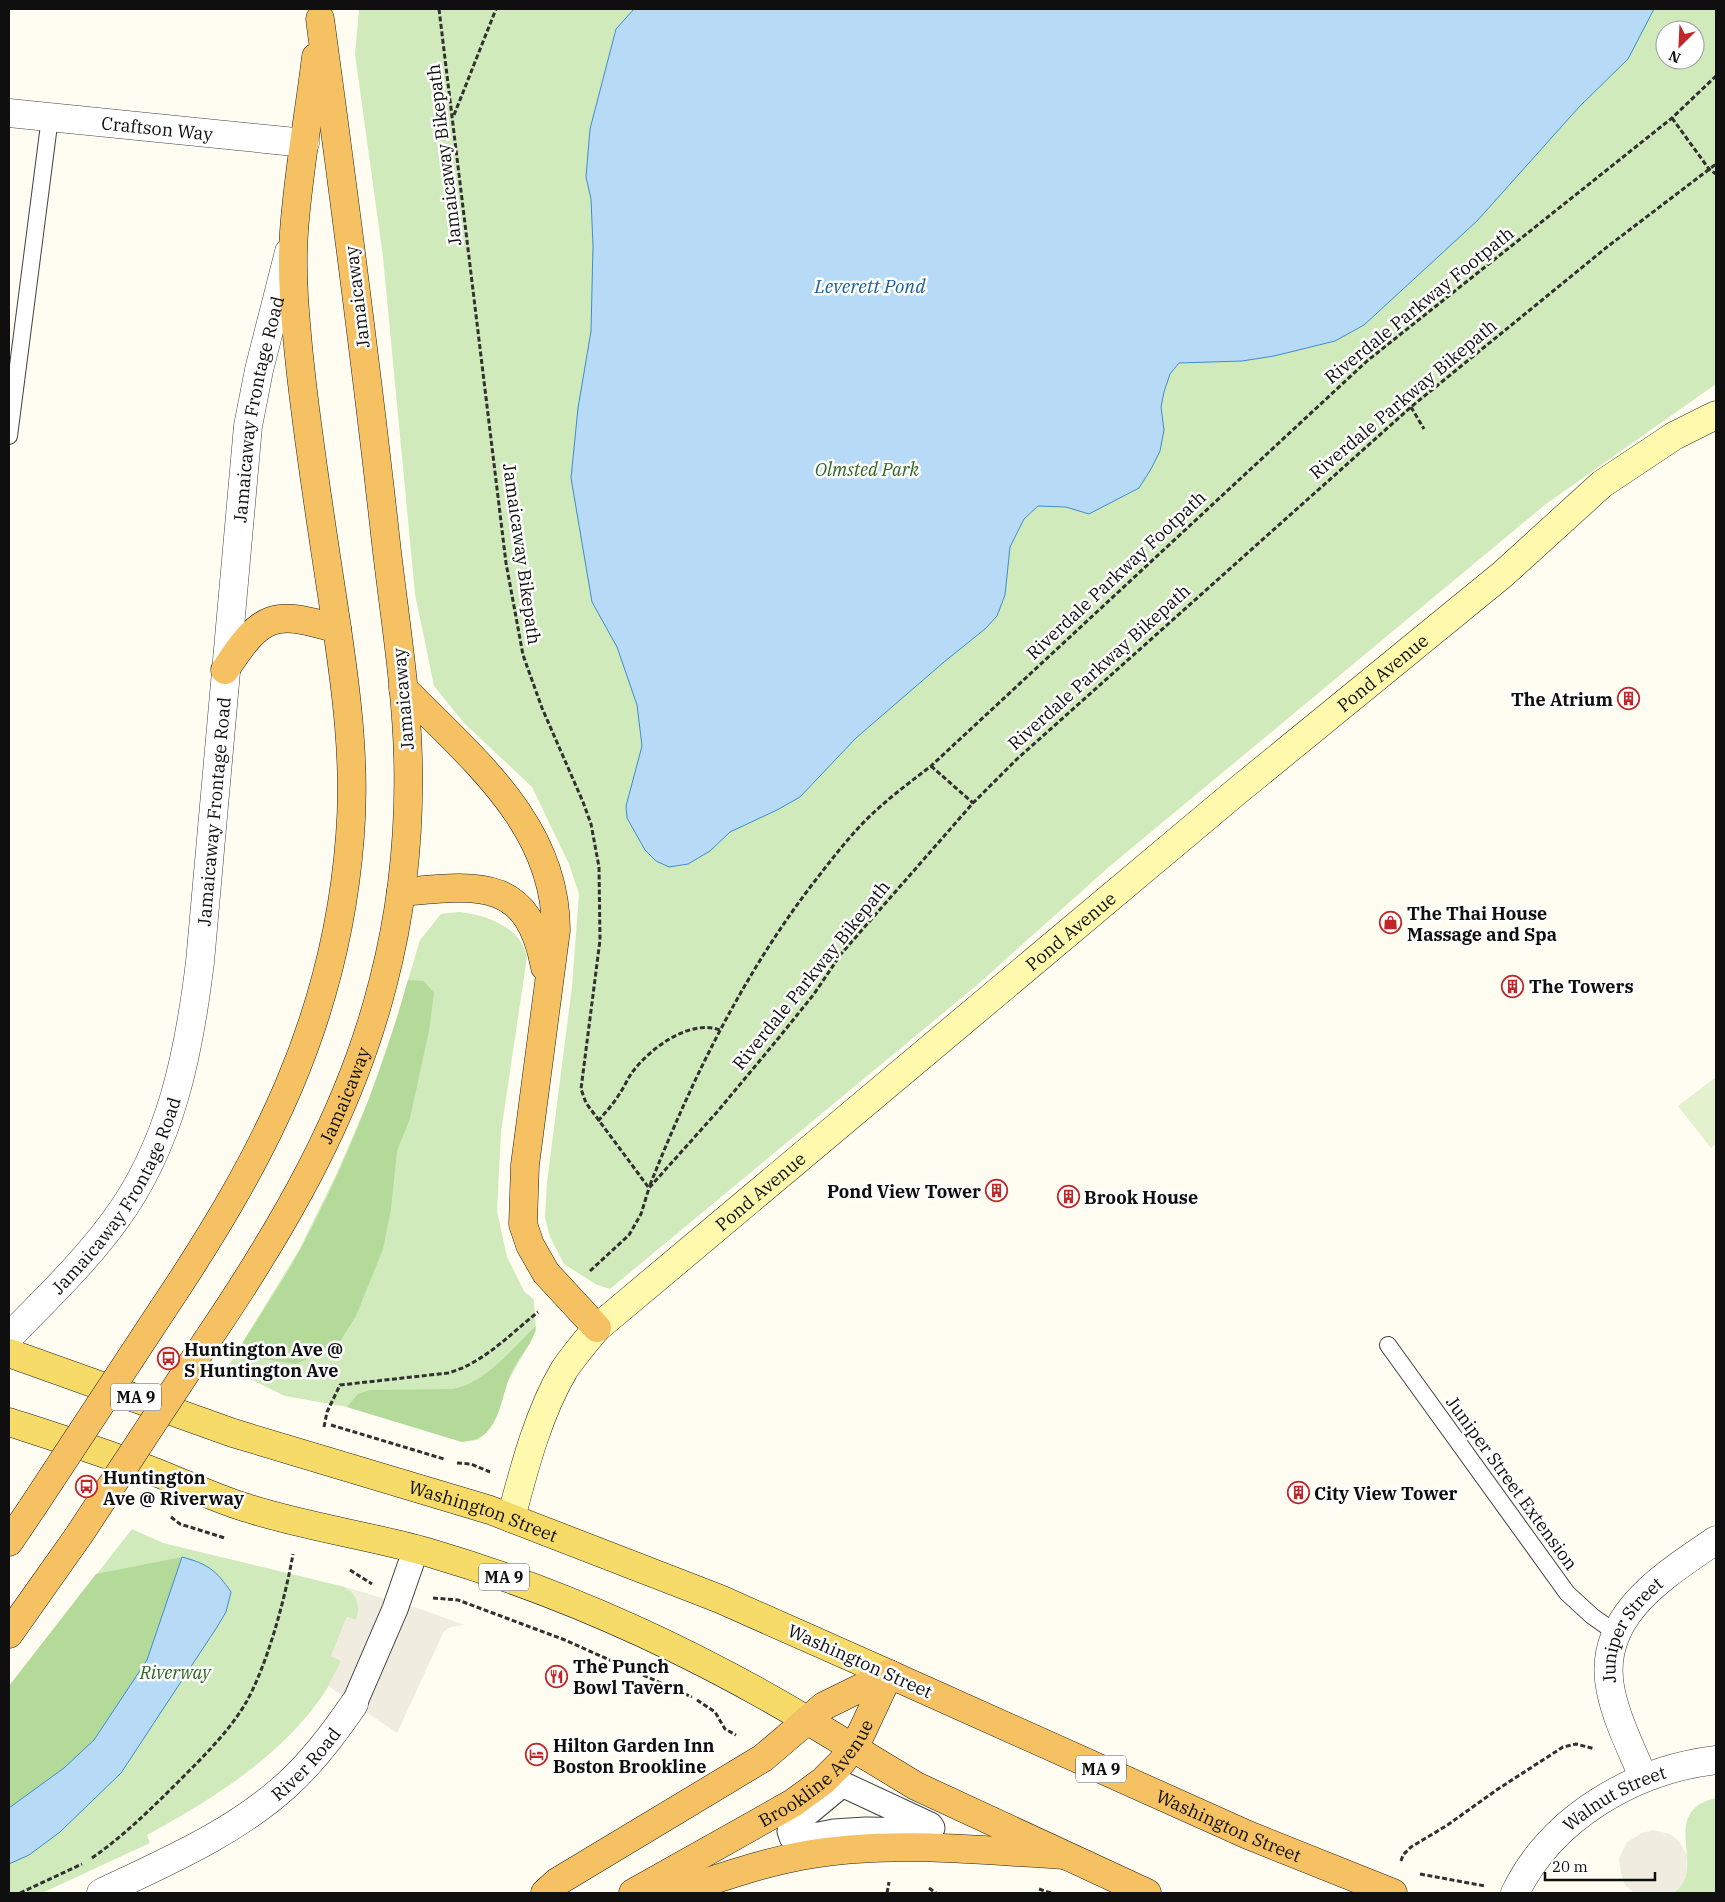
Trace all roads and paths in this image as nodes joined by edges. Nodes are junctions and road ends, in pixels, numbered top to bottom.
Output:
1 (439, 9) edge
2 (496, 9) edge
3 (321, 14) edge
4 (1716, 76) edge
5 (9, 113) edge
6 (454, 116) junction
7 (50, 117) junction
8 (1672, 118) junction
9 (305, 143) junction
10 (1716, 164) edge
11 (1709, 169) junction
12 (1716, 174) edge
13 (294, 234) junction
14 (1411, 407) junction
15 (1716, 415) edge
16 (1424, 429) dead end
17 (9, 436) edge
18 (337, 629) junction
19 (225, 670) junction
20 (403, 688) junction
21 (930, 766) junction
22 (973, 804) junction
23 (400, 892) junction
24 (547, 984) junction
25 (720, 1030) junction
26 (598, 1121) junction
27 (649, 1188) junction
28 (588, 1273) dead end
29 (539, 1312) dead end
30 (598, 1328) junction
31 (9, 1337) edge
32 (1388, 1345) dead end
33 (9, 1353) edge
34 (326, 1418) dead end
35 (9, 1422) edge
36 (325, 1424) dead end
37 (448, 1460) dead end
38 (455, 1463) dead end
39 (471, 1464) dead end
40 (511, 1518) junction
41 (1716, 1540) edge
42 (9, 1542) edge
43 (416, 1549) junction
44 (292, 1559) dead end
45 (426, 1598) dead end
46 (1616, 1632) junction
47 (9, 1634) edge
48 (889, 1674) junction
49 (354, 1704) joint
50 (807, 1720) junction
51 (725, 1729) dead end
52 (852, 1749) junction
53 (1591, 1749) dead end
54 (1716, 1760) edge
55 (1643, 1777) junction
56 (905, 1829) joint
57 (1064, 1855) junction
58 (1399, 1866) dead end
59 (1423, 1875) dead end
60 (889, 1882) dead end
61 (929, 1888) dead end
62 (1516, 1892) edge
63 (20, 1893) edge
64 (101, 1893) edge
65 (545, 1893) edge
66 (633, 1893) edge
67 (673, 1893) edge
68 (887, 1893) edge
69 (936, 1893) edge
70 (1147, 1893) edge
71 (1392, 1893) edge

1 - 6 path, Jamaicaway Bikepath
2 - 6 path
3 - 9 highway, Jamaicaway
3 - 20 highway, Jamaicaway
4 - 8 path, Riverdale Parkway Footpath
5 - 7 street, Craftson Way
6 - 26 path, Jamaicaway Bikepath
7 - 9 street, Craftson Way
7 - 17 lane
8 - 11 path
8 - 21 path, Riverdale Parkway Footpath
9 - 13 highway, Jamaicaway
10 - 11 path, Riverdale Parkway Bikepath
11 - 12 path
11 - 14 path, Riverdale Parkway Bikepath
13 - 18 highway, Jamaicaway
13 - 19 street, Jamaicaway Frontage Road
14 - 16 path
14 - 22 path, Riverdale Parkway Bikepath
15 - 30 main road, Pond Avenue
18 - 19 highway
18 - 42 highway, Jamaicaway, bridge
19 - 31 street, Jamaicaway Frontage Road
20 - 23 highway, Jamaicaway
20 - 24 highway
21 - 22 path
21 - 25 path, Riverdale Parkway Footpath
22 - 27 path, Riverdale Parkway Bikepath
23 - 24 highway
23 - 47 highway, Jamaicaway, bridge
24 - 30 highway
25 - 26 path
25 - 27 path, Riverdale Parkway Footpath
26 - 27 path, Jamaicaway Bikepath
27 - 28 path, Riverdale Parkway Bikepath
29 - 34 path
30 - 40 main road, Pond Avenue
32 - 46 lane, Juniper Street Extension
33 - 40 main road, Washington Street / MA 9
35 - 43 main road, MA 9
36 - 37 path, Washington Street
38 - 39 path, Washington Street
40 - 48 main road, Washington Street / MA 9
41 - 46 street, Juniper Street
43 - 49 street, River Road
43 - 50 main road, MA 9
44 - 63 path
45 - 51 path
46 - 55 street, Juniper Street
48 - 50 highway, Brookline Avenue
48 - 52 highway, Brookline Avenue
48 - 71 highway, Washington Street / MA 9
49 - 64 street, River Road
50 - 52 highway, MA 9
50 - 65 highway, Brookline Avenue
52 - 57 highway, MA 9
52 - 66 highway, Brookline Avenue
53 - 58 path
54 - 55 street, Walnut Street
55 - 62 street, Walnut Street
56 - 56 street
57 - 67 highway
57 - 70 highway, MA 9
59 - 62 path
60 - 68 path
61 - 69 path

